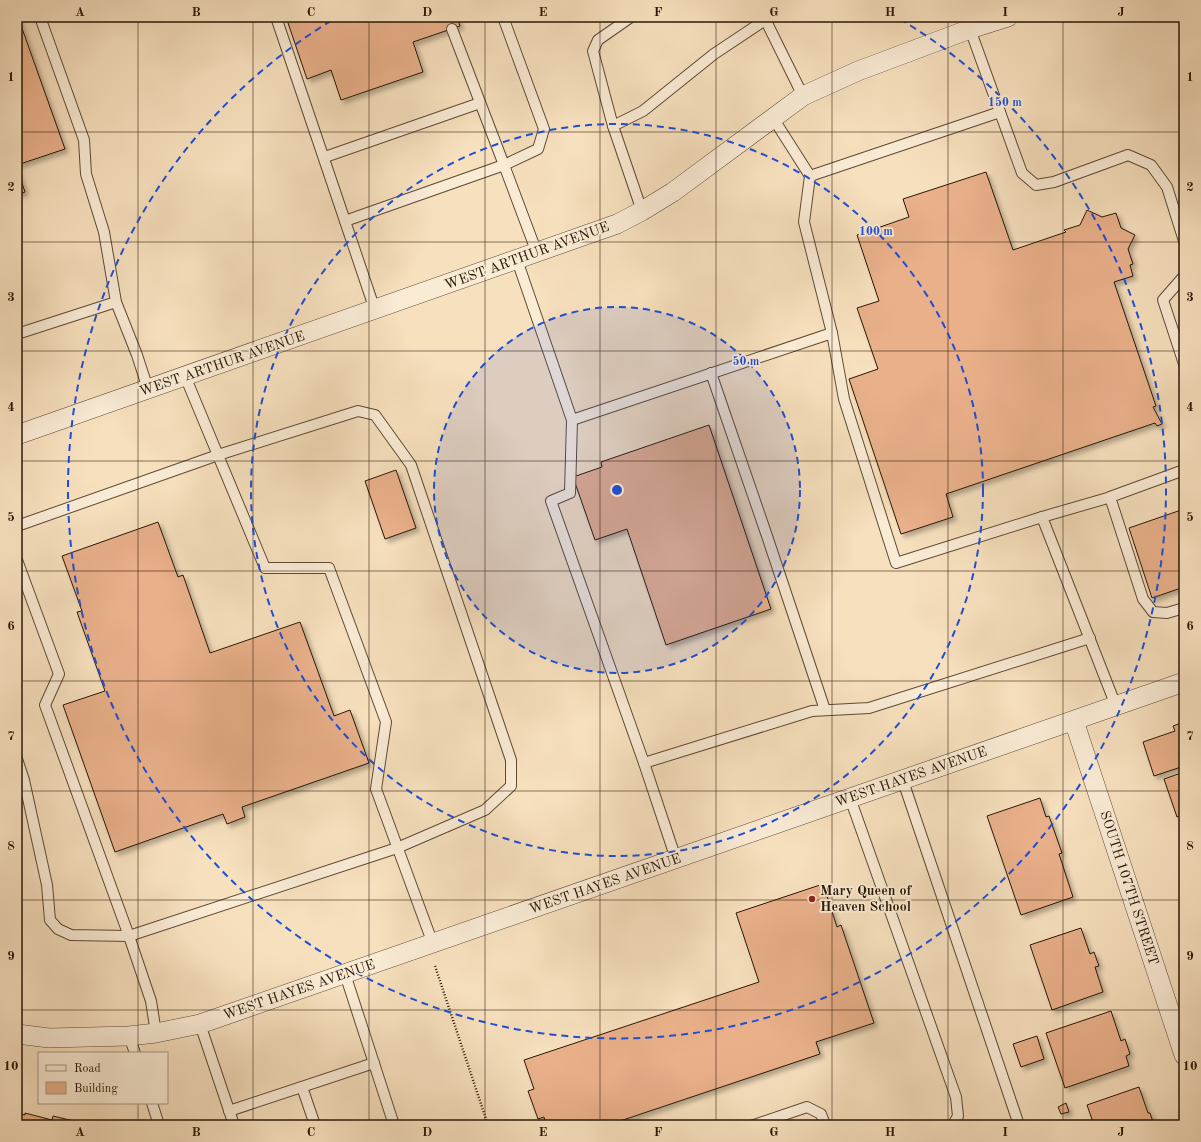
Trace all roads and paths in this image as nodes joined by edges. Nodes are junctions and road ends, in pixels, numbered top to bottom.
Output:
1 (40, 17) edge
2 (276, 17) edge
3 (503, 17) edge
4 (631, 17) edge
5 (1008, 17) edge
6 (765, 19) edge
7 (452, 29) dead end
8 (970, 29) junction
9 (803, 96) junction
10 (480, 103) junction
11 (1000, 112) junction
12 (773, 118) junction
13 (613, 126) junction
14 (325, 157) junction
15 (504, 165) junction
16 (810, 176) junction
17 (642, 212) junction
18 (345, 221) junction
19 (1184, 240) edge
20 (538, 253) junction
21 (517, 260) junction
22 (1184, 276) edge
23 (116, 302) junction
24 (375, 310) junction
25 (832, 333) junction
26 (17, 334) edge
27 (1184, 364) edge
28 (711, 373) junction
29 (185, 376) junction
30 (148, 389) junction
31 (572, 420) junction
32 (17, 435) edge
33 (218, 455) junction
34 (1184, 470) edge
35 (1111, 497) junction
36 (1042, 517) junction
37 (17, 526) edge
38 (17, 560) edge
39 (1184, 608) edge
40 (1090, 638) junction
41 (1184, 682) edge
42 (1116, 706) junction
43 (825, 710) junction
44 (1074, 721) junction
45 (17, 759) edge
46 (644, 763) junction
47 (903, 780) junction
48 (850, 798) junction
49 (397, 848) junction
50 (676, 859) junction
51 (129, 936) junction
52 (433, 944) junction
53 (345, 974) junction
54 (438, 977) dead end
55 (200, 1024) junction
56 (156, 1033) junction
57 (17, 1034) edge
58 (132, 1044) edge
59 (1184, 1055) edge
60 (374, 1063) junction
61 (302, 1087) junction
62 (152, 1104) edge
63 (229, 1111) junction
64 (159, 1125) edge
65 (234, 1125) edge
66 (315, 1125) edge
67 (394, 1125) edge
68 (488, 1125) edge
69 (754, 1125) edge
70 (825, 1125) edge
71 (953, 1125) edge
72 (1019, 1125) edge

1 - 23 lane
2 - 14 lane
3 - 15 lane
4 - 13 lane
5 - 8 street, WEST ARTHUR AVENUE
6 - 9 lane
6 - 13 lane
7 - 10 lane
8 - 9 street, WEST ARTHUR AVENUE
8 - 11 lane
9 - 12 street, WEST ARTHUR AVENUE
10 - 14 lane
10 - 15 lane
11 - 16 lane
11 - 19 lane
12 - 16 lane
12 - 17 street, WEST ARTHUR AVENUE
13 - 17 lane
14 - 18 lane
15 - 18 lane
15 - 20 lane
16 - 25 lane
17 - 20 street, WEST ARTHUR AVENUE
18 - 24 lane
20 - 21 street, WEST ARTHUR AVENUE
21 - 24 street, WEST ARTHUR AVENUE
21 - 31 lane
22 - 27 lane
23 - 26 lane
23 - 30 lane
24 - 29 street, WEST ARTHUR AVENUE
25 - 28 lane
25 - 36 lane
28 - 31 lane
28 - 43 lane
29 - 30 street, WEST ARTHUR AVENUE
29 - 33 lane
30 - 32 street, WEST ARTHUR AVENUE
31 - 46 lane
33 - 37 lane
33 - 49 lane
33 - 49 lane
34 - 35 lane
35 - 36 lane
35 - 39 lane
36 - 40 lane
38 - 51 lane
40 - 42 lane
40 - 43 lane
41 - 42 street, WEST HAYES AVENUE
42 - 44 street, WEST HAYES AVENUE
43 - 46 lane
44 - 47 street, WEST HAYES AVENUE
44 - 59 street, SOUTH 107TH STREET
45 - 51 lane
46 - 50 lane
47 - 48 street, WEST HAYES AVENUE
47 - 72 lane
48 - 50 street, WEST HAYES AVENUE
48 - 71 lane
49 - 51 lane
49 - 52 lane
50 - 52 street, WEST HAYES AVENUE
51 - 56 lane
52 - 53 street, WEST HAYES AVENUE
53 - 55 street, WEST HAYES AVENUE
53 - 60 lane
54 - 68 path
55 - 56 street, WEST HAYES AVENUE
55 - 63 lane
56 - 58 street, WEST HAYES AVENUE
57 - 58 street, WEST HAYES AVENUE
60 - 61 lane
60 - 67 lane
61 - 63 lane
61 - 66 lane
62 - 64 lane
63 - 65 lane
69 - 70 lane

